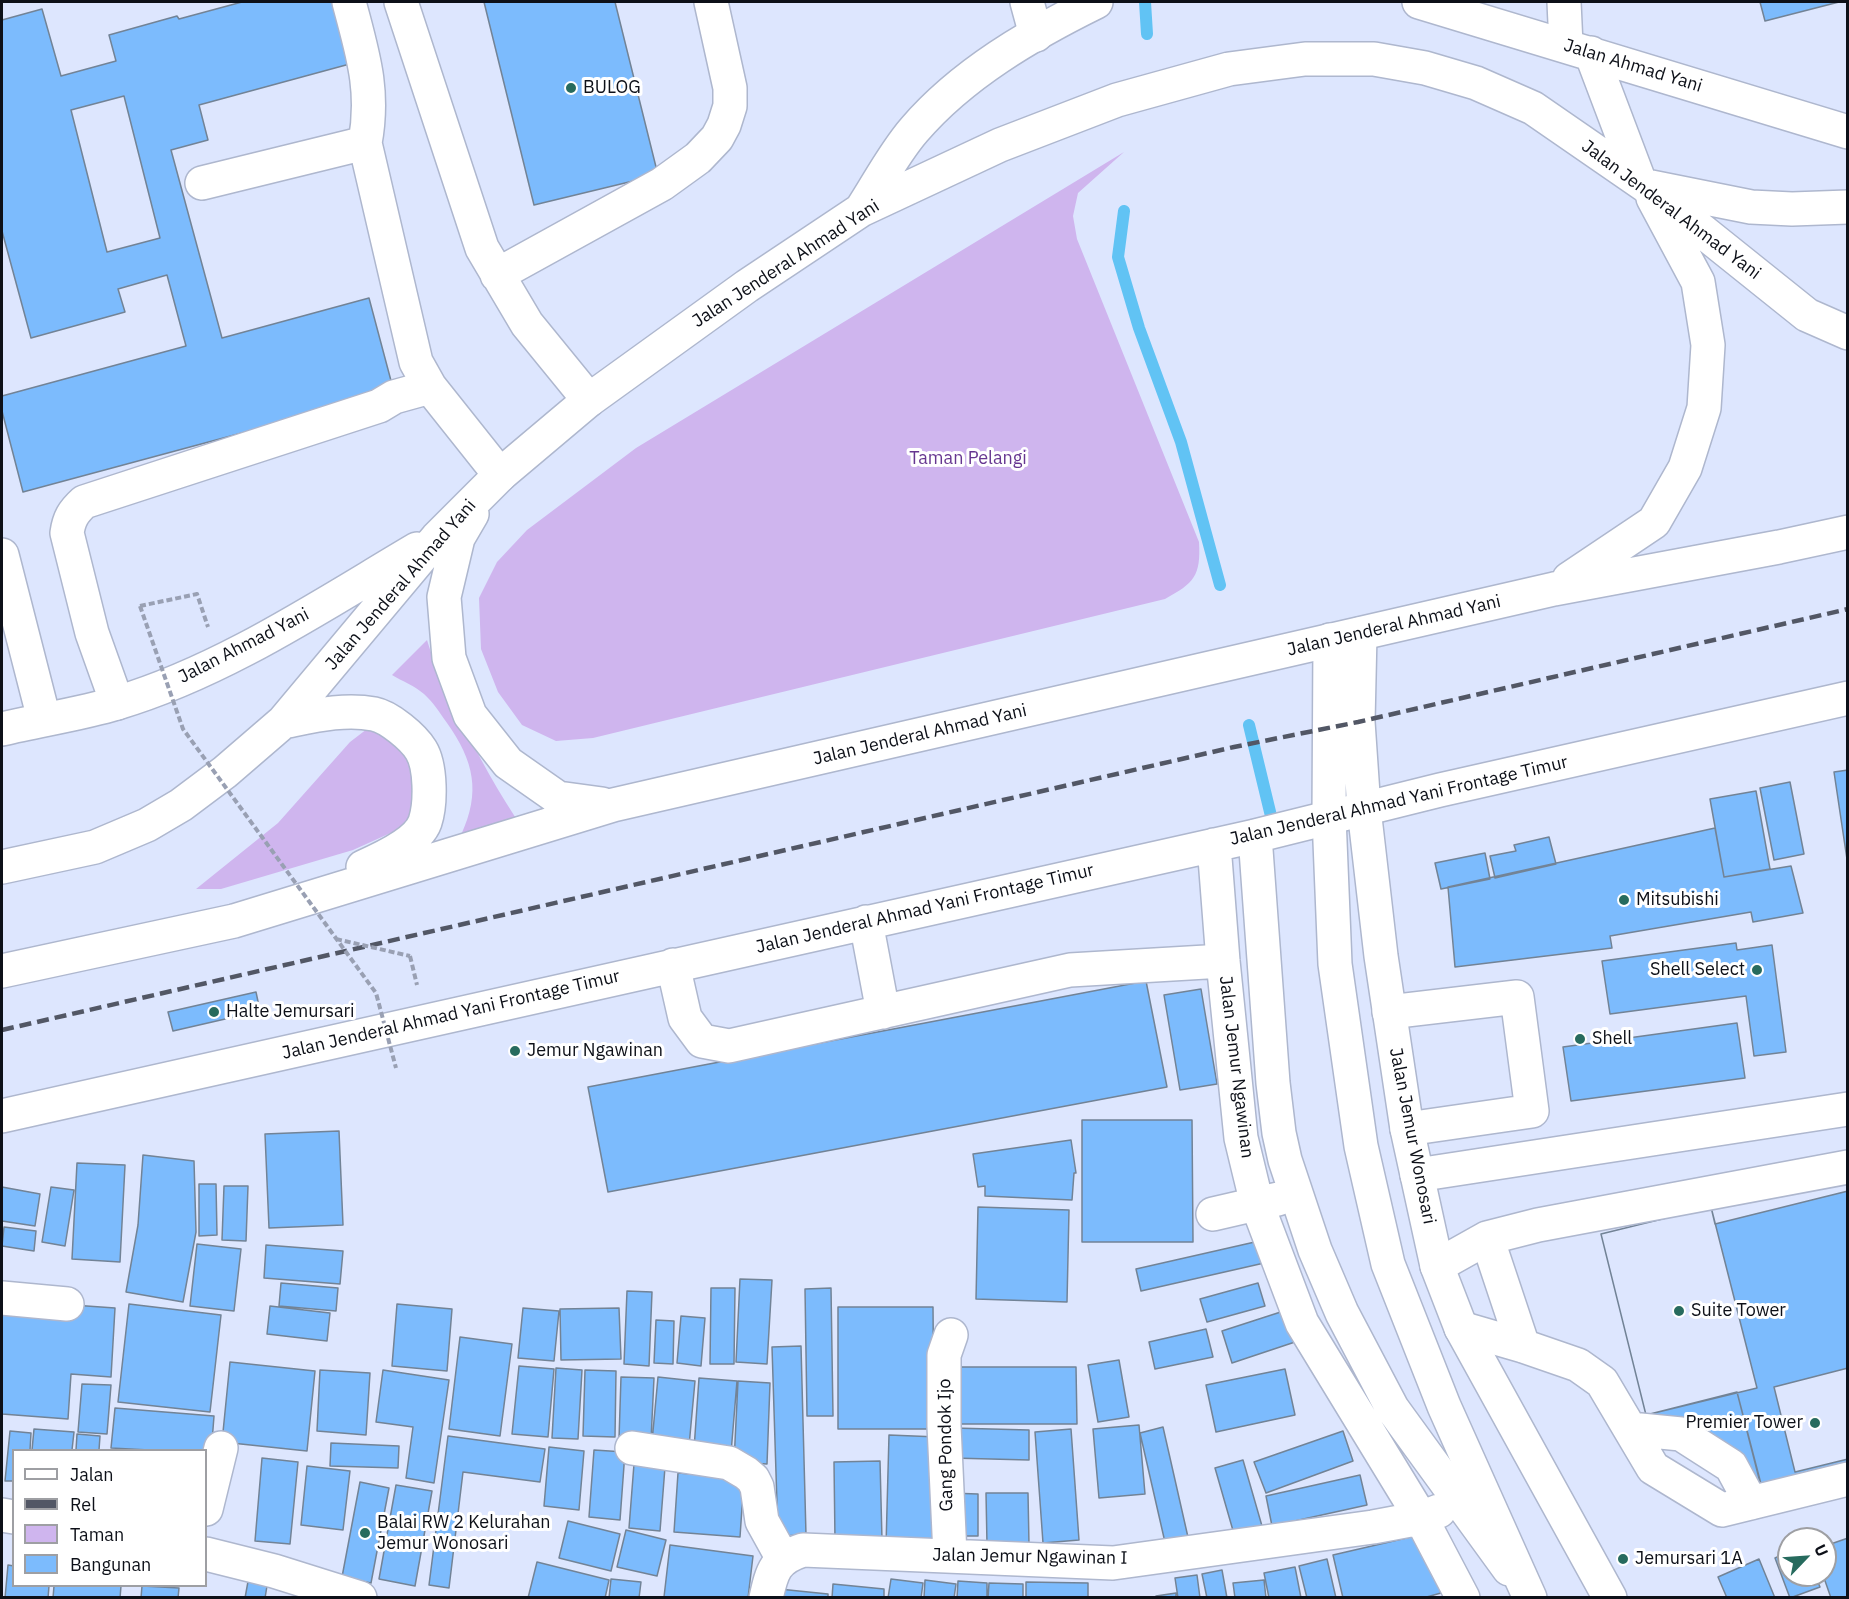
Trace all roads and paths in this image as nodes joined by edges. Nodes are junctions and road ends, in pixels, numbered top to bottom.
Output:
1 (348, 2) edge
2 (401, 2) edge
3 (711, 2) edge
4 (1027, 2) edge
5 (1096, 2) edge
6 (1419, 2) edge
7 (1564, 2) edge
8 (1036, 35) junction
9 (1579, 49) junction
10 (1848, 132) edge
11 (365, 143) junction
12 (202, 183) dead end
13 (1642, 183) junction
14 (1848, 207) edge
15 (861, 210) junction
16 (497, 275) junction
17 (1848, 333) edge
18 (430, 387) junction
19 (589, 400) junction
20 (494, 480) junction
21 (1848, 532) edge
22 (437, 538) junction
23 (2, 555) edge
24 (1554, 589) junction
25 (197, 594) dead end
26 (1327, 638) junction
27 (1848, 698) edge
28 (117, 703) junction
29 (44, 719) junction
30 (283, 722) junction
31 (2, 729) edge
32 (613, 805) junction
33 (1364, 809) junction
34 (1329, 817) junction
35 (1255, 836) junction
36 (1214, 845) junction
37 (2, 867) edge
38 (234, 921) junction
39 (866, 922) junction
40 (335, 938) junction
41 (410, 956) dead end
42 (1223, 962) junction
43 (673, 965) junction
44 (2, 971) edge
45 (883, 1012) junction
46 (1389, 1012) junction
47 (396, 1068) dead end
48 (1848, 1109) edge
49 (2, 1116) edge
50 (1407, 1129) junction
51 (1848, 1167) edge
52 (1417, 1175) junction
53 (1297, 1195) junction
54 (1257, 1204) junction
55 (1213, 1214) dead end
56 (1487, 1238) junction
57 (1437, 1266) junction
58 (2, 1298) edge
59 (67, 1304) dead end
60 (1461, 1328) junction
61 (951, 1335) dead end
62 (1523, 1346) junction
63 (1630, 1430) junction
64 (220, 1448) dead end
65 (632, 1448) dead end
66 (1848, 1479) edge
67 (1461, 1503) junction
68 (1751, 1503) junction
69 (207, 1505) edge
70 (1421, 1518) junction
71 (207, 1554) edge
72 (950, 1555) junction
73 (783, 1559) junction
74 (1529, 1596) edge
75 (360, 1598) edge
76 (766, 1598) edge
77 (1463, 1598) edge
78 (1610, 1598) edge

1 - 11 main road
2 - 16 main road
3 - 16 main road
4 - 8 main road
5 - 8 main road
6 - 9 main road, Jalan Ahmad Yani
7 - 9 main road
8 - 15 main road
9 - 10 main road, Jalan Ahmad Yani
9 - 13 main road
11 - 12 main road
11 - 18 main road
13 - 14 main road
13 - 15 main road, Jalan Jenderal Ahmad Yani
13 - 17 main road, Jalan Jenderal Ahmad Yani
13 - 24 main road
15 - 19 main road, Jalan Jenderal Ahmad Yani
16 - 19 main road
18 - 20 main road
18 - 28 main road
19 - 20 main road, Jalan Jenderal Ahmad Yani
20 - 22 main road, Jalan Jenderal Ahmad Yani
20 - 32 main road
21 - 24 main road, Jalan Jenderal Ahmad Yani
22 - 28 main road, Jalan Ahmad Yani
22 - 30 main road, Jalan Jenderal Ahmad Yani
23 - 29 main road
24 - 26 main road, Jalan Jenderal Ahmad Yani
25 - 40 path, bridge
26 - 32 main road, Jalan Jenderal Ahmad Yani
26 - 33 main road, Jalan Jemur Wonosari
26 - 34 main road
27 - 33 main road, Jalan Jenderal Ahmad Yani Frontage Timur
28 - 29 main road, Jalan Ahmad Yani
29 - 31 main road, Jalan Ahmad Yani
30 - 37 main road, Jalan Jenderal Ahmad Yani
30 - 38 main road
32 - 38 main road, Jalan Jenderal Ahmad Yani
33 - 34 main road, Jalan Jenderal Ahmad Yani Frontage Timur
33 - 46 main road, Jalan Jemur Wonosari
34 - 35 main road, Jalan Jenderal Ahmad Yani Frontage Timur
34 - 74 main road
35 - 36 main road, Jalan Jenderal Ahmad Yani Frontage Timur
35 - 53 main road
36 - 39 main road, Jalan Jenderal Ahmad Yani Frontage Timur
36 - 42 main road, Jalan Jemur Ngawinan
38 - 44 main road, Jalan Jenderal Ahmad Yani
39 - 43 main road, Jalan Jenderal Ahmad Yani Frontage Timur
39 - 45 main road
40 - 41 path, bridge
40 - 47 path, bridge
42 - 45 main road
42 - 54 main road, Jalan Jemur Ngawinan
43 - 45 main road
43 - 49 main road, Jalan Jenderal Ahmad Yani Frontage Timur
46 - 50 main road, Jalan Jemur Wonosari
46 - 50 main road
48 - 52 main road
50 - 52 main road, Jalan Jemur Wonosari
51 - 56 main road
52 - 57 main road, Jalan Jemur Wonosari
53 - 54 main road
53 - 67 main road
54 - 55 main road
54 - 70 main road, Jalan Jemur Ngawinan
56 - 57 main road
56 - 62 main road
57 - 60 main road, Jalan Jemur Wonosari
58 - 59 main road
60 - 62 main road
60 - 78 main road, Jalan Jemur Wonosari
61 - 72 main road, Gang Pondok Ijo
62 - 63 main road
63 - 68 main road
63 - 68 main road
64 - 69 main road
65 - 73 main road
66 - 68 main road
67 - 70 main road, Jalan Jemur Ngawinan I
67 - 74 main road
70 - 72 main road, Jalan Jemur Ngawinan I
70 - 77 main road, Jalan Jemur Ngawinan
71 - 75 main road
72 - 73 main road, Jalan Jemur Ngawinan I
73 - 76 main road

